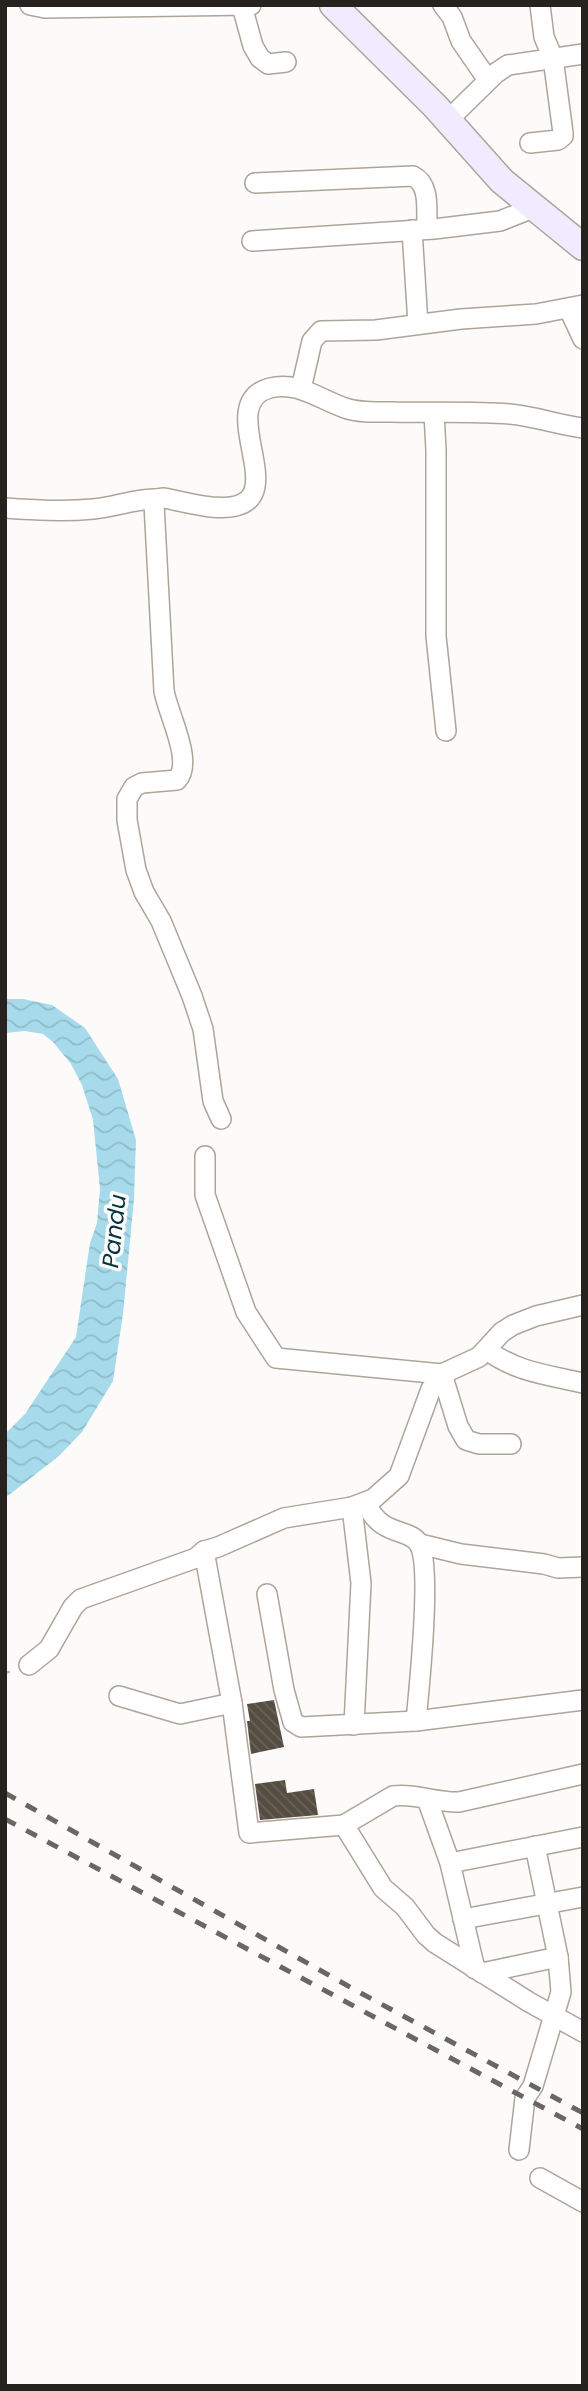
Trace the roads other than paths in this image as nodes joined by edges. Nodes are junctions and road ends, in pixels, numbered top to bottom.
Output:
1 (30, 5) edge
2 (251, 5) edge
3 (333, 5) edge
4 (443, 5) edge
5 (540, 5) edge
6 (242, 6) edge
7 (583, 54) edge
8 (552, 58) junction
9 (286, 62) dead end
10 (488, 80) junction
11 (448, 120) junction
12 (530, 144) dead end
13 (255, 183) dead end
14 (533, 208) junction
15 (420, 229) junction
16 (252, 241) dead end
17 (583, 247) edge
18 (576, 307) edge
19 (418, 324) junction
20 (583, 339) edge
21 (301, 388) junction
22 (434, 413) junction
23 (583, 428) edge
24 (157, 499) junction
25 (5, 508) edge
26 (446, 731) dead end
27 (221, 1119) dead end
28 (205, 1156) dead end
29 (583, 1305) edge
30 (486, 1350) junction
31 (442, 1374) junction
32 (583, 1383) edge
33 (510, 1444) dead end
34 (359, 1505) junction
35 (420, 1544) junction
36 (204, 1551) junction
37 (583, 1567) edge
38 (267, 1594) dead end
39 (29, 1665) dead end
40 (119, 1696) dead end
41 (583, 1700) edge
42 (232, 1703) junction
43 (416, 1721) junction
44 (354, 1725) junction
45 (583, 1774) edge
46 (427, 1798) junction
47 (344, 1825) junction
48 (583, 1837) edge
49 (535, 1846) junction
50 (450, 1863) junction
51 (583, 1897) edge
52 (548, 1903) junction
53 (463, 1919) junction
54 (558, 1957) junction
55 (478, 1971) junction
56 (583, 2014) edge
57 (557, 2017) junction
58 (583, 2032) edge
59 (519, 2150) dead end
60 (540, 2178) dead end
61 (583, 2202) edge

1 - 6 street
2 - 6 street
3 - 11 street
4 - 10 street
5 - 8 street
6 - 9 street
7 - 8 street
8 - 10 street
8 - 12 street
10 - 11 street
11 - 14 street
13 - 15 street
14 - 15 street
14 - 17 street
15 - 16 street
15 - 19 street
18 - 19 street
18 - 20 street
19 - 21 street
21 - 22 street
21 - 24 street
22 - 23 street
22 - 26 street
24 - 25 street
24 - 27 street
28 - 31 street
29 - 30 street
30 - 31 street
30 - 32 street
31 - 33 street
31 - 34 street
34 - 35 street
34 - 36 street
34 - 44 street
35 - 37 street
35 - 43 street
36 - 39 street
36 - 42 street
38 - 44 street
40 - 42 street
41 - 43 street
42 - 47 street
43 - 44 street
45 - 46 street
46 - 47 street
46 - 50 street
47 - 55 street
48 - 49 street
49 - 50 street
49 - 52 street
50 - 53 street
51 - 52 street
52 - 53 street
52 - 54 street
53 - 55 street
54 - 55 street
54 - 57 street
55 - 57 street
56 - 57 street
57 - 58 street
57 - 59 street
60 - 61 street

